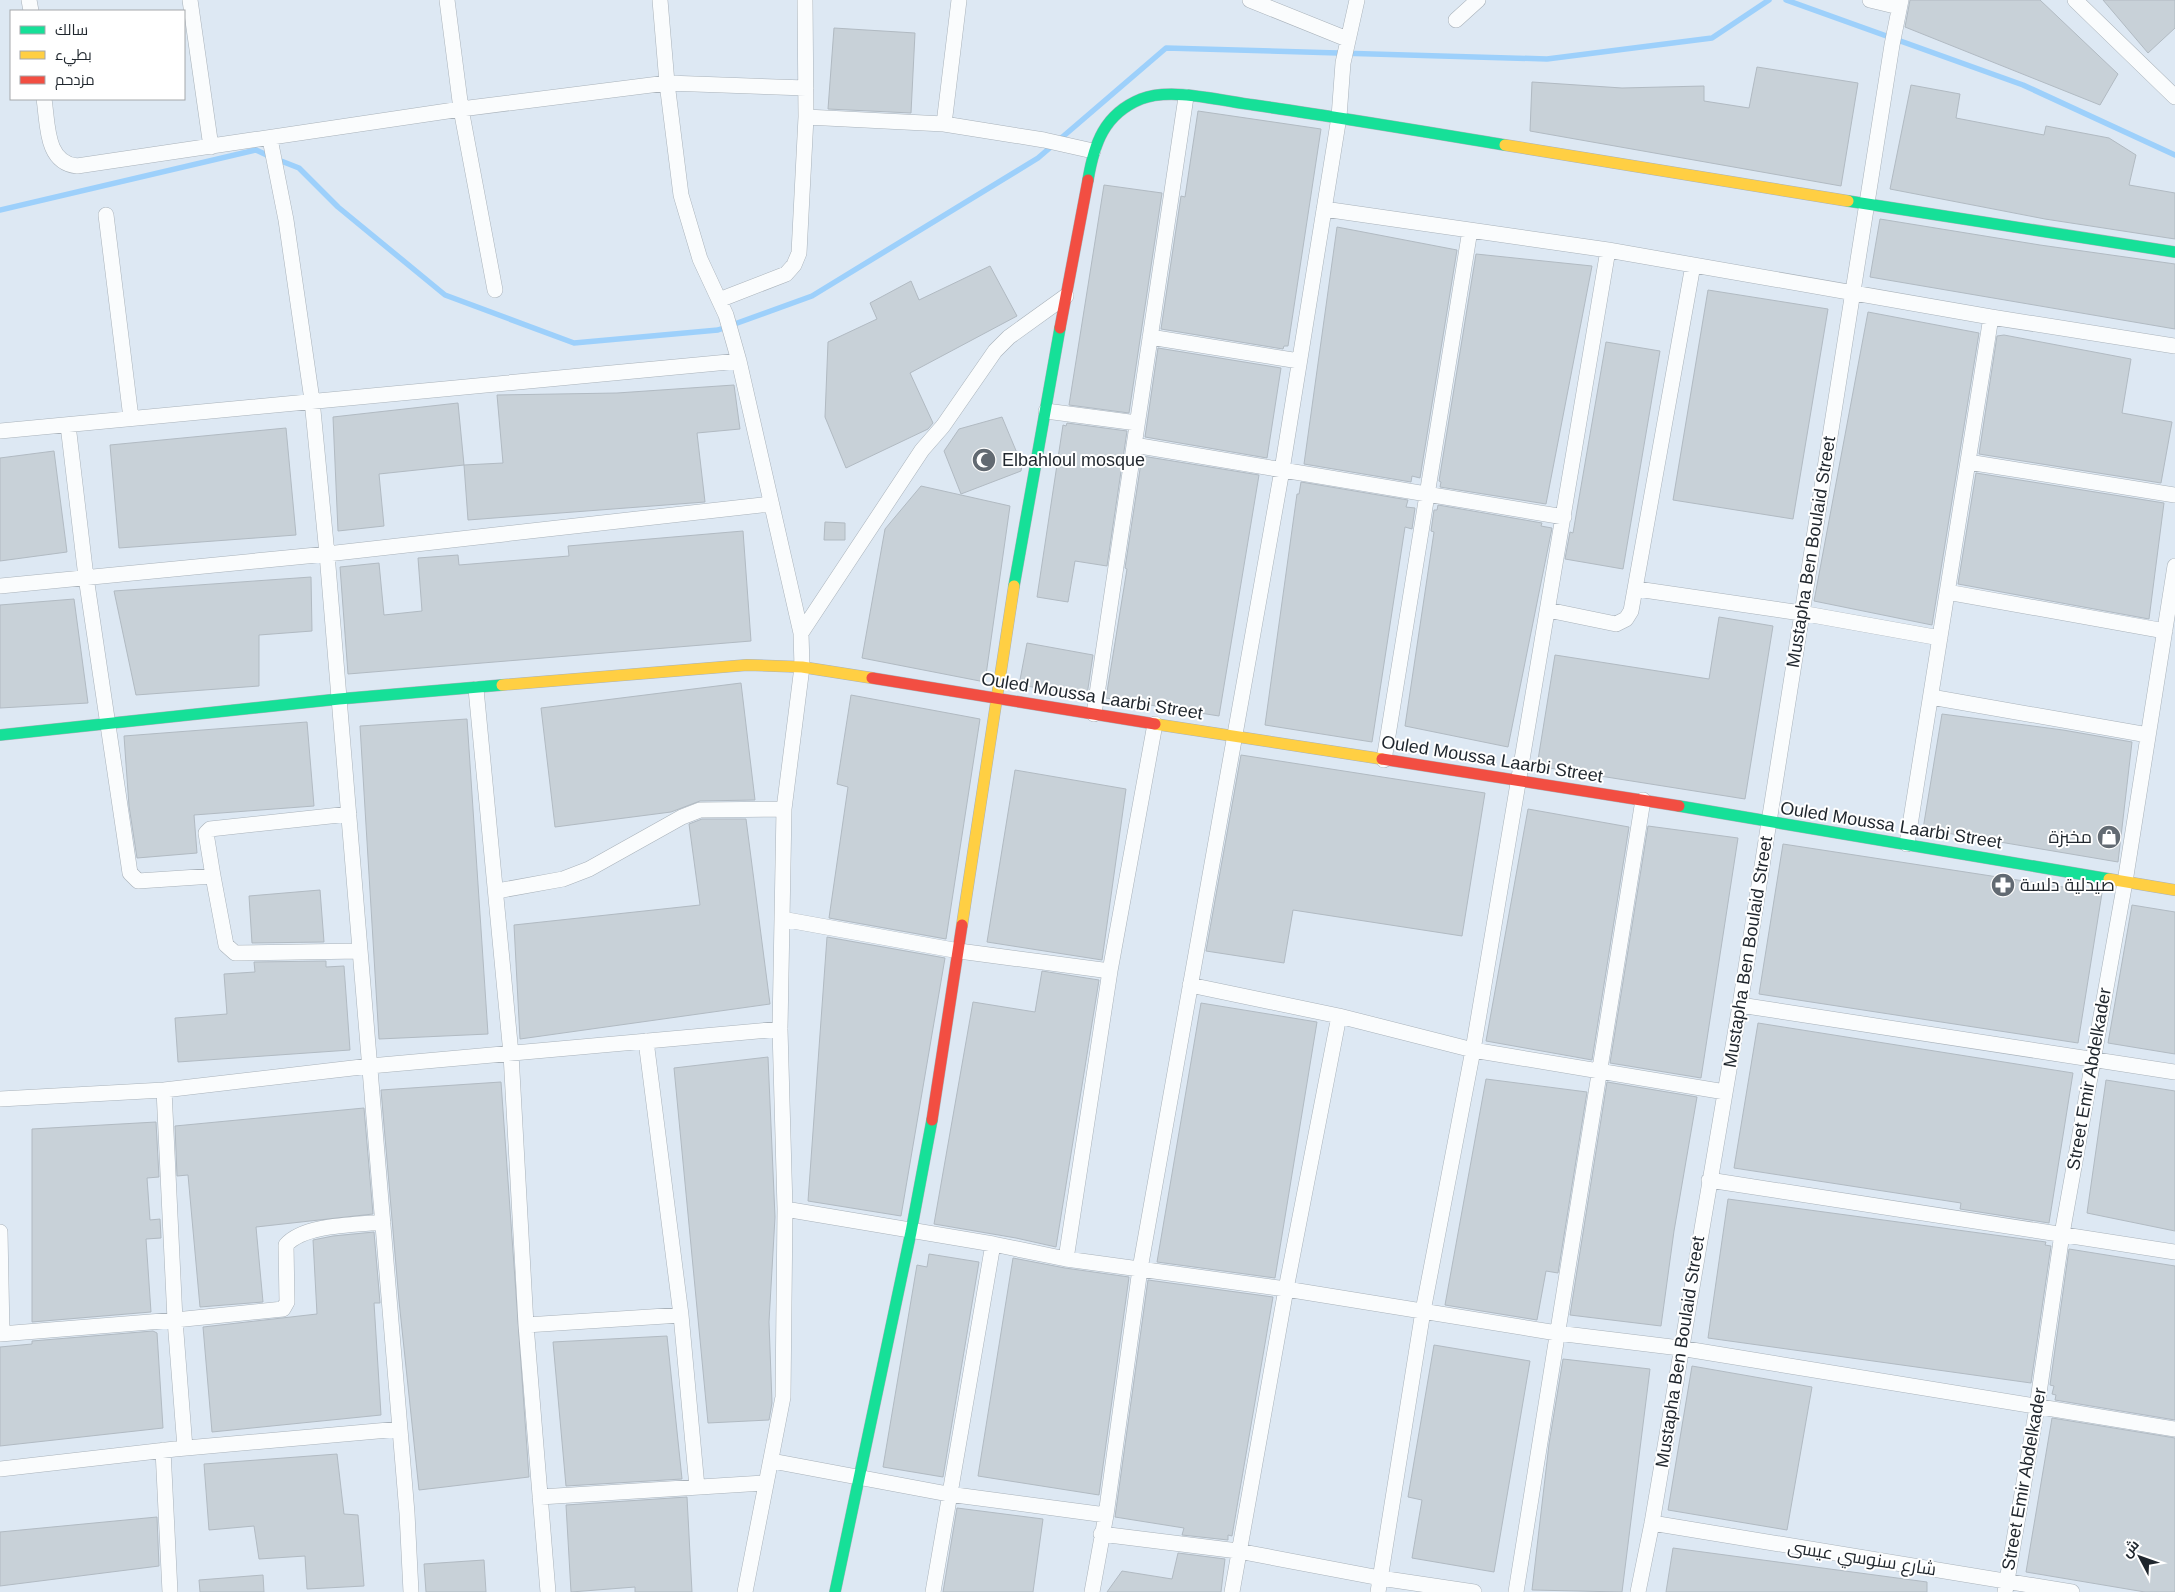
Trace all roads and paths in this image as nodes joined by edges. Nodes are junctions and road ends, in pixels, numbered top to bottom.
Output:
1 (190, 0) edge
2 (447, 0) edge
3 (660, 0) edge
4 (805, 0) edge
5 (959, 0) edge
6 (1250, 0) edge
7 (1357, 0) edge
8 (1478, 0) edge
9 (1870, 0) edge
10 (2075, 0) edge
11 (1900, 4) edge
12 (1456, 20) dead end
13 (1348, 38) junction
14 (667, 83) junction
15 (806, 88) junction
16 (1186, 97) junction
17 (2175, 98) edge
18 (44, 100) edge
19 (461, 109) junction
20 (1339, 116) junction
21 (806, 117) junction
22 (944, 124) junction
23 (270, 139) junction
24 (212, 147) junction
25 (1093, 151) junction
26 (1866, 205) junction
27 (1324, 209) junction
28 (106, 215) dead end
29 (1470, 230) junction
30 (1608, 250) junction
31 (2175, 252) edge
32 (1693, 265) junction
33 (495, 290) dead end
34 (1853, 293) junction
35 (1066, 296) junction
36 (719, 300) junction
37 (1991, 317) junction
38 (1150, 337) junction
39 (2175, 346) edge
40 (739, 361) junction
41 (1299, 361) junction
42 (312, 400) junction
43 (1046, 411) junction
44 (131, 418) junction
45 (1137, 423) junction
46 (68, 425) junction
47 (0, 431) edge
48 (1134, 445) junction
49 (1968, 462) junction
50 (1282, 470) junction
51 (1427, 493) junction
52 (2175, 495) edge
53 (770, 504) junction
54 (1564, 517) junction
55 (327, 554) junction
56 (2175, 566) edge
57 (86, 577) junction
58 (0, 586) edge
59 (1637, 589) junction
60 (1947, 592) junction
61 (1548, 610) junction
62 (1801, 613) junction
63 (2165, 631) junction
64 (801, 633) junction
65 (1940, 638) junction
66 (802, 667) junction
67 (476, 689) junction
68 (1931, 697) junction
69 (996, 698) junction
70 (339, 699) junction
71 (1094, 714) junction
72 (107, 724) junction
73 (1155, 724) junction
74 (0, 735) edge
75 (2148, 735) junction
76 (1233, 737) junction
77 (1384, 760) junction
78 (1518, 779) junction
79 (1644, 800) junction
80 (784, 808) junction
81 (349, 814) junction
82 (1769, 822) junction
83 (1906, 844) junction
84 (213, 876) junction
85 (2125, 882) junction
86 (2175, 890) edge
87 (497, 891) junction
88 (782, 920) junction
89 (360, 951) junction
90 (959, 951) junction
91 (1110, 971) junction
92 (1190, 985) junction
93 (1740, 1005) junction
94 (1339, 1016) junction
95 (780, 1029) junction
96 (646, 1041) junction
97 (1473, 1050) junction
98 (511, 1054) junction
99 (2092, 1058) junction
100 (370, 1066) junction
101 (1600, 1072) junction
102 (2175, 1072) edge
103 (164, 1090) junction
104 (1725, 1092) junction
105 (0, 1099) edge
106 (1709, 1180) junction
107 (785, 1209) junction
108 (383, 1222) junction
109 (911, 1231) junction
110 (0, 1232) edge
111 (2062, 1234) junction
112 (993, 1244) junction
113 (2175, 1252) edge
114 (1066, 1259) junction
115 (1140, 1269) junction
116 (1286, 1289) junction
117 (1423, 1311) junction
118 (680, 1315) junction
119 (175, 1320) junction
120 (526, 1325) junction
121 (1557, 1333) junction
122 (1, 1334) edge
123 (1680, 1348) junction
124 (2037, 1407) junction
125 (400, 1429) junction
126 (2175, 1429) edge
127 (185, 1448) junction
128 (163, 1450) junction
129 (772, 1461) junction
130 (0, 1469) edge
131 (857, 1477) junction
132 (764, 1483) junction
133 (697, 1487) junction
134 (948, 1494) junction
135 (540, 1497) junction
136 (1106, 1515) junction
137 (1652, 1523) junction
138 (1101, 1534) junction
139 (1238, 1550) junction
140 (1379, 1585) edge
141 (2006, 1587) edge
142 (170, 1592) edge
143 (411, 1592) edge
144 (548, 1592) edge
145 (745, 1592) edge
146 (836, 1592) edge
147 (933, 1592) edge
148 (1092, 1592) edge
149 (1232, 1592) edge
150 (1474, 1592) edge
151 (1516, 1592) edge
152 (1638, 1592) edge
153 (2072, 1592) edge

1 - 24 street
2 - 19 street
3 - 14 street
4 - 15 street
5 - 22 street
6 - 13 street
7 - 13 street
8 - 12 street
9 - 11 street
10 - 17 street
11 - 26 street, Mustapha Ben Boulaid Street
13 - 20 street
14 - 15 street
14 - 19 street
14 - 36 street
15 - 21 street
16 - 20 street
16 - 25 street
16 - 38 street
18 - 24 street
19 - 23 street
19 - 33 street
20 - 26 street
20 - 27 street
21 - 22 street
21 - 36 street
22 - 25 street
23 - 24 street
23 - 42 street
25 - 35 street
26 - 31 street
26 - 34 street, Mustapha Ben Boulaid Street
27 - 29 street
27 - 41 street
28 - 44 street
29 - 30 street
29 - 51 street
30 - 32 street
30 - 54 street
32 - 34 street
32 - 59 street
34 - 37 street
34 - 62 street, Mustapha Ben Boulaid Street
35 - 43 street
35 - 64 street
36 - 40 street
37 - 39 street
37 - 49 street
38 - 41 street
38 - 45 street
40 - 42 street
40 - 53 street
41 - 50 street
42 - 44 street
42 - 55 street
43 - 45 street
43 - 69 street
44 - 46 street
45 - 48 street
46 - 47 street
46 - 57 street
48 - 50 street
48 - 71 street
49 - 52 street
49 - 60 street
50 - 51 street
50 - 76 street
51 - 54 street
51 - 77 street
53 - 55 street
53 - 64 street
54 - 61 street
55 - 57 street
55 - 70 street
56 - 63 street, Street Emir Abdelkader
57 - 58 street
57 - 72 street
59 - 61 street
59 - 62 street
60 - 63 street
60 - 65 street
61 - 78 street
62 - 65 street
62 - 82 street, Mustapha Ben Boulaid Street
63 - 75 street, Street Emir Abdelkader
64 - 66 street
65 - 68 street
66 - 67 street, Ouled Moussa Laarbi Street
66 - 69 street, Ouled Moussa Laarbi Street
66 - 80 street
67 - 70 street, Ouled Moussa Laarbi Street
67 - 87 street
68 - 75 street
68 - 83 street
69 - 71 street, Ouled Moussa Laarbi Street
69 - 90 street
70 - 72 street, Ouled Moussa Laarbi Street
70 - 81 street
71 - 73 street, Ouled Moussa Laarbi Street
72 - 74 street, Ouled Moussa Laarbi Street
72 - 84 street
73 - 76 street, Ouled Moussa Laarbi Street
73 - 91 street
75 - 85 street, Street Emir Abdelkader
76 - 77 street, Ouled Moussa Laarbi Street
76 - 92 street
77 - 78 street, Ouled Moussa Laarbi Street
78 - 79 street, Ouled Moussa Laarbi Street
78 - 97 street
79 - 82 street, Ouled Moussa Laarbi Street
79 - 101 street
80 - 87 street
80 - 88 street
81 - 84 street
81 - 89 street
82 - 83 street, Ouled Moussa Laarbi Street
82 - 93 street, Mustapha Ben Boulaid Street
83 - 85 street, Ouled Moussa Laarbi Street
84 - 89 street
85 - 86 street, Ouled Moussa Laarbi Street
85 - 99 street, Street Emir Abdelkader
87 - 98 street
88 - 90 street
88 - 95 street
89 - 100 street
90 - 91 street
90 - 109 street
91 - 114 street
92 - 94 street
92 - 115 street
93 - 99 street
93 - 104 street, Mustapha Ben Boulaid Street
94 - 97 street
94 - 116 street
95 - 96 street
95 - 107 street
96 - 98 street
96 - 118 street
97 - 101 street
97 - 117 street
98 - 100 street
98 - 120 street
99 - 102 street
99 - 111 street, Street Emir Abdelkader
100 - 103 street
100 - 108 street
101 - 104 street
101 - 121 street
103 - 105 street
103 - 119 street
104 - 106 street, Mustapha Ben Boulaid Street
106 - 111 street
106 - 123 street, Mustapha Ben Boulaid Street
107 - 109 street
107 - 129 street
108 - 119 street
108 - 125 street
109 - 112 street
109 - 131 street
110 - 122 street
111 - 113 street
111 - 124 street, Street Emir Abdelkader
112 - 114 street
112 - 134 street
114 - 115 street
115 - 116 street
115 - 136 street
116 - 117 street
116 - 139 street
117 - 121 street
117 - 140 street
118 - 120 street
118 - 133 street
119 - 122 street
119 - 127 street
120 - 135 street
121 - 123 street
121 - 151 street
123 - 124 street
123 - 137 street, Mustapha Ben Boulaid Street
124 - 126 street
124 - 141 street, Street Emir Abdelkader
125 - 127 street
125 - 143 street
127 - 128 street
128 - 130 street
128 - 142 street
129 - 131 street
129 - 132 street
131 - 134 street
131 - 146 street
132 - 133 street
132 - 145 street
133 - 135 street
134 - 136 street
134 - 147 street
135 - 144 street
136 - 138 street
137 - 141 street, شارع سنوسي عيسى
137 - 152 street, Mustapha Ben Boulaid Street
138 - 139 street
138 - 148 street
139 - 140 street
139 - 149 street
140 - 150 street
141 - 153 street, شارع سنوسي عيسى

